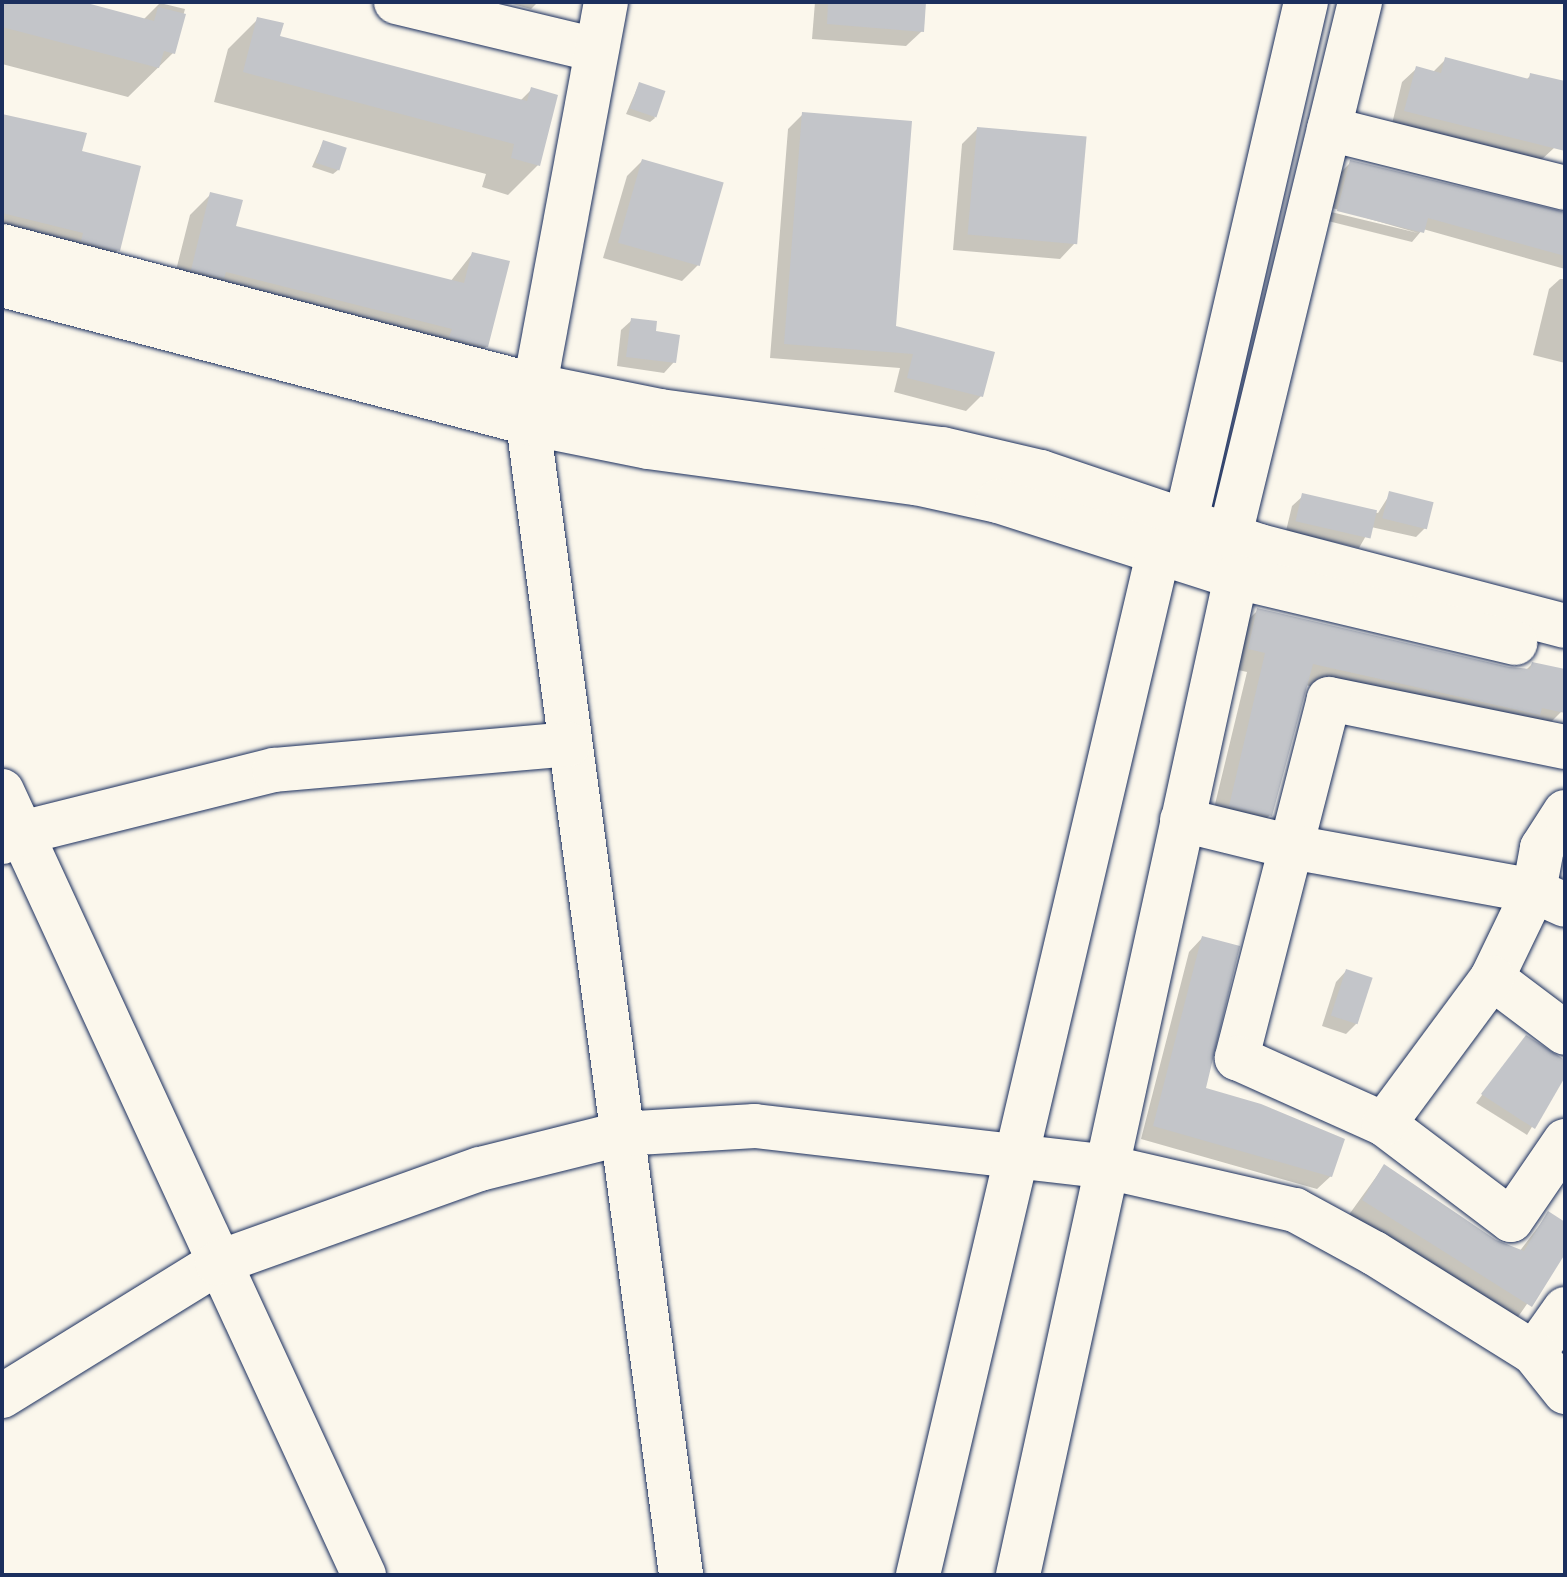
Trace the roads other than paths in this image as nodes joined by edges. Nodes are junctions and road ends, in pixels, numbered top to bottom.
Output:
1 (396, 2) edge
2 (606, 2) edge
3 (1306, 2) edge
4 (1360, 2) edge
5 (596, 50) junction
6 (1329, 129) junction
7 (1565, 188) edge
8 (2, 246) edge
9 (2, 285) edge
10 (532, 404) junction
11 (1186, 520) junction
12 (1230, 535) junction
13 (1158, 554) junction
14 (1236, 577) junction
15 (1565, 626) edge
16 (1565, 655) edge
17 (569, 744) junction
18 (1565, 747) edge
19 (2, 791) edge
20 (1565, 812) edge
21 (1182, 820) junction
22 (11, 838) edge
23 (1292, 847) junction
24 (1550, 898) edge
25 (1492, 978) junction
26 (1565, 1033) edge
27 (1384, 1124) junction
28 (620, 1134) junction
29 (1565, 1141) edge
30 (1018, 1159) junction
31 (1107, 1167) junction
32 (217, 1263) junction
33 (1565, 1309) edge
34 (1534, 1353) junction
35 (1565, 1392) edge
36 (2, 1396) edge
37 (364, 1575) edge
38 (681, 1575) edge
39 (918, 1575) edge
40 (1018, 1575) edge

1 - 5 street
2 - 5 street
3 - 11 street
4 - 6 street
5 - 10 street
6 - 7 street
6 - 12 street
8 - 10 street
9 - 10 street
10 - 11 street
10 - 13 street
10 - 17 street
11 - 12 street
12 - 15 street
13 - 14 street
13 - 30 street
14 - 16 street
14 - 21 street
17 - 22 street
17 - 28 street
18 - 23 street
19 - 22 street
20 - 24 street
21 - 23 street
21 - 31 street
22 - 32 street
23 - 24 street
23 - 27 street
24 - 25 street
25 - 26 street
25 - 27 street
27 - 29 street
28 - 30 street
28 - 32 street
28 - 38 street
30 - 31 street
30 - 39 street
31 - 34 street
31 - 40 street
32 - 36 street
32 - 37 street
33 - 34 street
34 - 35 street

